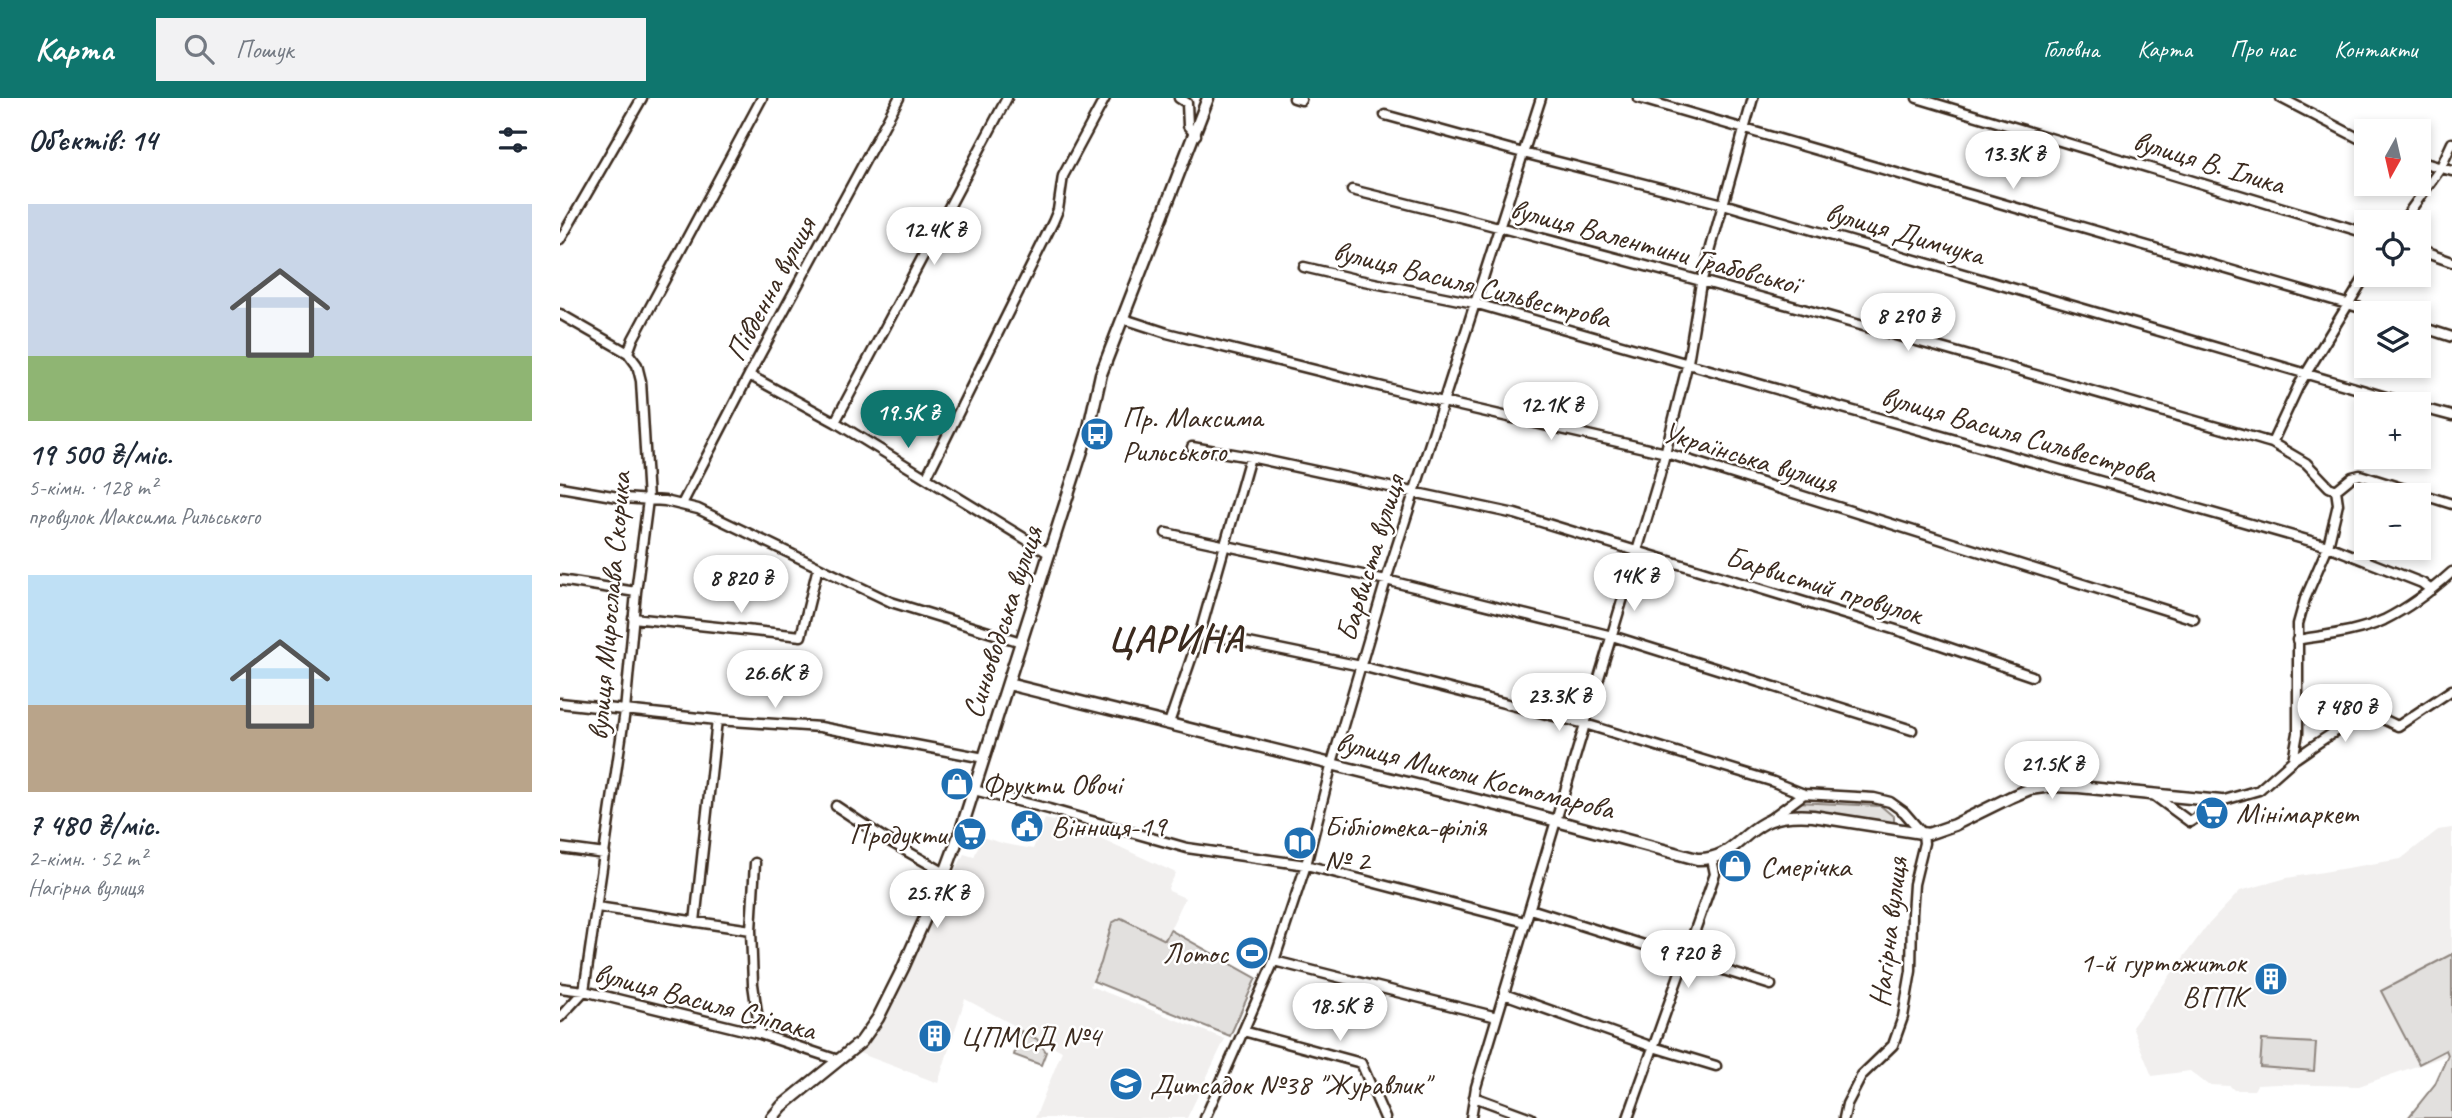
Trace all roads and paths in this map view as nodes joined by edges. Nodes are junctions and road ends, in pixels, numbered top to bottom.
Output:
1 (642, 98) edge
2 (762, 98) edge
3 (899, 98) edge
4 (1007, 98) edge
5 (1105, 98) edge
6 (1179, 98) edge
7 (1209, 98) edge
8 (1541, 98) edge
9 (1638, 98) edge
10 (1753, 98) edge
11 (1917, 98) edge
12 (2281, 98) edge
13 (1385, 115) dead end
14 (1744, 128) junction
15 (1196, 135) junction
16 (2354, 136) edge
17 (2452, 143) edge
18 (1523, 153) junction
19 (2431, 166) edge
20 (2440, 169) junction
21 (2452, 171) edge
22 (1352, 190) dead end
23 (1723, 204) junction
24 (2411, 210) edge
25 (1498, 226) junction
26 (2354, 229) edge
27 (560, 240) edge
28 (2431, 255) edge
29 (2452, 262) edge
30 (1304, 267) dead end
31 (1701, 283) junction
32 (2358, 287) edge
33 (1474, 303) junction
34 (2347, 303) junction
35 (2354, 305) edge
36 (560, 314) edge
37 (1124, 319) junction
38 (2431, 330) edge
39 (2452, 337) edge
40 (628, 353) junction
41 (1688, 362) junction
42 (2306, 374) junction
43 (749, 375) junction
44 (2368, 392) edge
45 (1443, 402) junction
46 (2431, 410) edge
47 (2452, 416) edge
48 (835, 422) junction
49 (2272, 443) junction
50 (1192, 447) dead end
51 (1666, 453) junction
52 (1250, 457) junction
53 (926, 478) junction
54 (560, 487) edge
55 (2336, 490) junction
56 (1413, 493) junction
57 (648, 500) junction
58 (682, 504) junction
59 (2452, 504) edge
60 (1166, 533) dead end
61 (1225, 546) junction
62 (2328, 546) junction
63 (1637, 550) junction
64 (1050, 554) junction
65 (818, 567) junction
66 (2452, 572) edge
67 (560, 580) edge
68 (1386, 580) junction
69 (2431, 590) junction
70 (636, 592) junction
71 (633, 618) junction
72 (2194, 619) dead end
73 (1200, 633) junction
74 (1612, 636) junction
75 (2297, 640) junction
76 (1021, 642) junction
77 (1361, 666) junction
78 (2032, 676) dead end
79 (1008, 684) junction
80 (2452, 690) edge
81 (560, 703) edge
82 (625, 710) junction
83 (717, 720) junction
84 (1169, 723) junction
85 (1585, 724) junction
86 (1912, 730) dead end
87 (984, 758) junction
88 (2293, 760) junction
89 (1332, 763) junction
90 (974, 790) junction
91 (1804, 794) junction
92 (2152, 794) junction
93 (2221, 801) junction
94 (836, 806) dead end
95 (1556, 820) junction
96 (1765, 822) junction
97 (1923, 834) junction
98 (560, 848) edge
99 (605, 854) junction
100 (1712, 859) junction
101 (755, 863) dead end
102 (1306, 865) junction
103 (945, 873) junction
104 (597, 907) junction
105 (1530, 909) junction
106 (695, 922) junction
107 (1525, 922) junction
108 (751, 930) junction
109 (1684, 957) junction
110 (1274, 961) junction
111 (1771, 985) dead end
112 (560, 988) edge
113 (584, 991) junction
114 (1504, 994) junction
115 (560, 1017) edge
116 (1497, 1017) junction
117 (1242, 1031) junction
118 (760, 1034) junction
119 (1653, 1047) junction
120 (838, 1060) junction
121 (1716, 1066) dead end
122 (1474, 1097) junction
123 (772, 1118) edge
124 (1205, 1118) edge
125 (1385, 1118) edge
126 (1471, 1118) edge
127 (1531, 1118) edge
128 (1628, 1118) edge
129 (1844, 1118) edge

1 - 27 street
2 - 40 street
3 - 43 street, Південна вулиця
4 - 48 street
5 - 53 street
6 - 15 street
7 - 15 street, Синьоводська вулиця
8 - 18 street, Барвиста вулиця
9 - 14 street
10 - 14 street
11 - 26 street, вулиця В. Ілика
12 - 16 street
13 - 18 street, вулиця Димчука
14 - 23 street
14 - 34 street
15 - 37 street, Синьоводська вулиця
17 - 20 street
18 - 23 street, вулиця Димчука
18 - 25 street, Барвиста вулиця
19 - 20 street
20 - 21 street
20 - 24 street
22 - 25 street, вулиця Валентини Грабовської
23 - 31 street
23 - 42 street, вулиця Димчука
25 - 31 street, вулиця Валентини Грабовської
25 - 33 street, Барвиста вулиця
28 - 29 street
30 - 33 street, вулиця Василя Сильвестрова
31 - 41 street
31 - 49 street, вулиця Валентини Грабовської
32 - 34 street
33 - 41 street, вулиця Василя Сильвестрова
33 - 45 street, Барвиста вулиця
34 - 35 street
34 - 42 street
36 - 40 street
37 - 45 street, Українська вулиця
37 - 64 street, Синьоводська вулиця
38 - 39 street
40 - 57 street, вулиця Мирослава Скорика
41 - 51 street
41 - 62 street, вулиця Василя Сильвестрова
42 - 44 street, вулиця Димчука
42 - 49 street
43 - 48 street
43 - 58 street, Південна вулиця
45 - 51 street, Українська вулиця
45 - 56 street, Барвиста вулиця
46 - 47 street
48 - 53 street
49 - 55 street, вулиця Валентини Грабовської
50 - 52 street, Барвистий провулок
51 - 63 street
51 - 72 street, Українська вулиця
52 - 56 street, Барвистий провулок
52 - 61 street
53 - 64 street
54 - 57 street
55 - 59 street
55 - 62 street
56 - 63 street, Барвистий провулок
56 - 68 street, Барвиста вулиця
57 - 58 street
57 - 70 street, вулиця Мирослава Скорика
58 - 65 street
60 - 61 street
61 - 68 street
61 - 73 street
62 - 69 street, вулиця Василя Сильвестрова
62 - 75 street
63 - 74 street
63 - 78 street, Барвистий провулок
64 - 76 street, Синьоводська вулиця
65 - 71 street
65 - 76 street
66 - 69 street
67 - 70 street
68 - 74 street
68 - 77 street, Барвиста вулиця
69 - 75 street
70 - 71 street, вулиця Мирослава Скорика
71 - 82 street, вулиця Мирослава Скорика
73 - 77 street
73 - 84 street
74 - 85 street
74 - 86 street
75 - 88 street
76 - 79 street, Синьоводська вулиця
77 - 85 street
77 - 89 street, Барвиста вулиця
79 - 84 street, вулиця Миколи Костомарова
79 - 87 street, Синьоводська вулиця
80 - 88 street, Нагірна вулиця
81 - 82 street
82 - 83 street
82 - 99 street, вулиця Мирослава Скорика
83 - 87 street
83 - 106 street
84 - 89 street, вулиця Миколи Костомарова
85 - 91 street
85 - 95 street
87 - 90 street, Синьоводська вулиця
88 - 93 street, Нагірна вулиця
89 - 95 street, вулиця Миколи Костомарова
89 - 102 street, Барвиста вулиця
90 - 102 street
90 - 103 street, Синьоводська вулиця
91 - 96 street
91 - 97 street
92 - 93 street, Нагірна вулиця
92 - 93 street
92 - 97 street, Нагірна вулиця
94 - 103 street
95 - 100 street, вулиця Миколи Костомарова
95 - 105 street
96 - 97 street
96 - 100 street
97 - 129 street, Нагірна вулиця
98 - 99 street
99 - 104 street, вулиця Мирослава Скорика
100 - 109 street
101 - 108 street
102 - 107 street
102 - 110 street, Барвиста вулиця
103 - 120 street, Синьоводська вулиця
104 - 106 street
104 - 113 street, вулиця Мирослава Скорика
105 - 107 street
105 - 109 street
106 - 108 street
107 - 114 street
108 - 118 street
109 - 111 street
109 - 119 street
110 - 116 street
110 - 117 street, Барвиста вулиця
112 - 113 street, вулиця Василя Сліпака
113 - 115 street
113 - 118 street, вулиця Василя Сліпака
114 - 116 street
114 - 119 street
116 - 122 street
117 - 124 street, Барвиста вулиця
117 - 125 street
118 - 120 street, вулиця Василя Сліпака
119 - 121 street
119 - 128 street
120 - 123 street, Синьоводська вулиця
122 - 126 street
122 - 127 street

